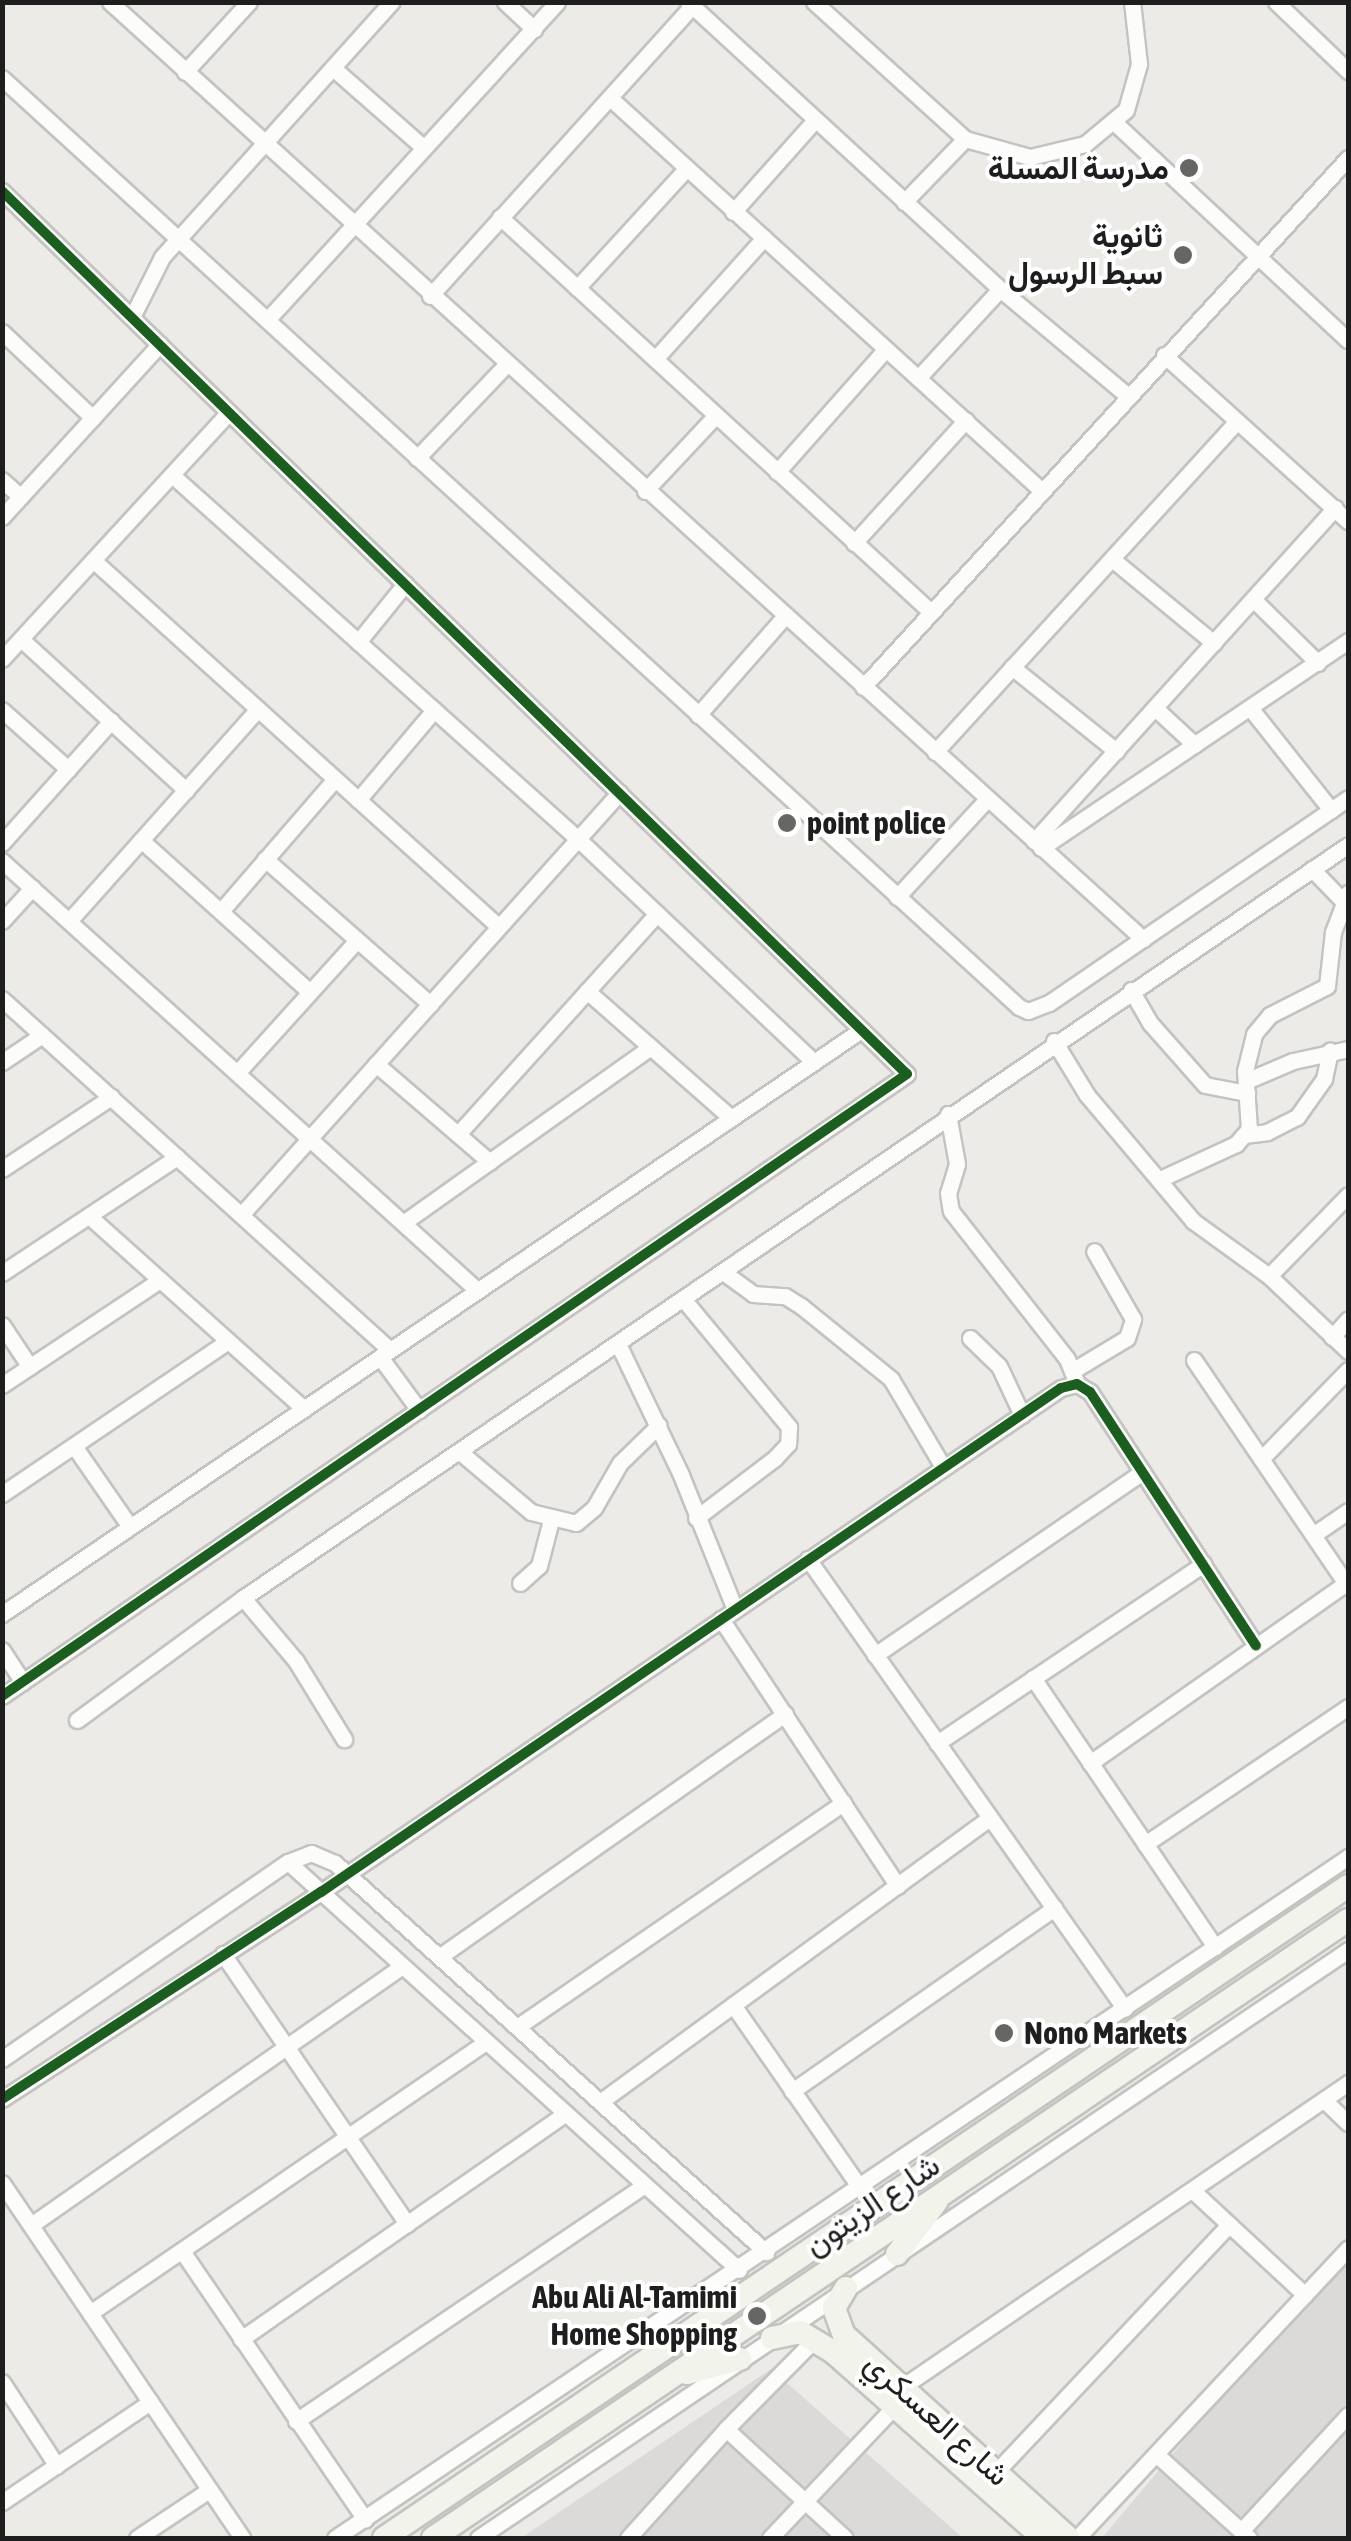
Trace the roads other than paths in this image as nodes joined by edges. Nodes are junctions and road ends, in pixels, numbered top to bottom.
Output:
1 (110, 2) edge
2 (248, 2) edge
3 (392, 2) edge
4 (505, 2) edge
5 (558, 2) edge
6 (814, 2) edge
7 (1132, 2) edge
8 (1276, 2) edge
9 (690, 4) edge
10 (534, 28) junction
11 (333, 68) junction
12 (1348, 71) edge
13 (185, 72) junction
14 (2, 78) edge
15 (610, 98) junction
16 (815, 120) junction
17 (1116, 124) junction
18 (964, 139) junction
19 (263, 146) junction
20 (424, 148) junction
21 (1348, 158) edge
22 (686, 168) junction
23 (2, 191) edge
24 (904, 202) junction
25 (733, 212) junction
26 (500, 217) junction
27 (353, 227) junction
28 (764, 238) junction
29 (178, 239) junction
30 (1256, 254) junction
31 (577, 288) junction
32 (1000, 289) junction
33 (430, 296) junction
34 (132, 317) junction
35 (268, 320) junction
36 (2, 332) edge
37 (1348, 340) edge
38 (160, 344) junction
39 (886, 350) junction
40 (1164, 355) junction
41 (655, 359) junction
42 (506, 365) junction
43 (918, 378) junction
44 (1128, 396) junction
45 (229, 412) junction
46 (716, 415) junction
47 (92, 418) junction
48 (966, 420) junction
49 (1237, 421) junction
50 (417, 458) junction
51 (778, 472) junction
52 (172, 475) junction
53 (2, 480) edge
54 (1042, 490) junction
55 (646, 491) junction
56 (21, 497) junction
57 (1335, 508) junction
58 (2, 517) edge
59 (1348, 521) edge
60 (854, 543) junction
61 (1112, 559) junction
62 (93, 560) junction
63 (405, 584) junction
64 (1253, 599) junction
65 (931, 612) junction
66 (785, 616) junction
67 (21, 639) junction
68 (1348, 640) edge
69 (358, 642) junction
70 (1214, 643) junction
71 (2, 659) edge
72 (1318, 662) junction
73 (1012, 667) junction
74 (863, 687) junction
75 (1155, 708) junction
76 (258, 709) junction
77 (1252, 709) junction
78 (2, 710) edge
79 (434, 710) junction
80 (698, 714) junction
81 (111, 721) junction
82 (1195, 746) junction
83 (1116, 751) junction
84 (935, 752) junction
85 (68, 769) junction
86 (335, 779) junction
87 (186, 790) junction
88 (619, 793) junction
89 (1348, 798) edge
90 (987, 799) junction
91 (358, 800) junction
92 (1331, 810) junction
93 (578, 839) junction
94 (140, 840) junction
95 (2, 843) edge
96 (1348, 844) edge
97 (1038, 845) junction
98 (265, 860) junction
99 (2, 861) edge
100 (1312, 868) junction
101 (32, 888) junction
102 (896, 897) junction
103 (1346, 897) edge
104 (220, 911) junction
105 (657, 914) junction
106 (2, 920) edge
107 (69, 921) junction
108 (499, 926) junction
109 (1143, 939) junction
110 (357, 940) junction
111 (1131, 990) junction
112 (587, 991) junction
113 (310, 992) junction
114 (2, 999) edge
115 (430, 1004) junction
116 (861, 1030) junction
117 (42, 1035) junction
118 (1054, 1042) junction
119 (651, 1048) junction
120 (1348, 1050) edge
121 (1330, 1051) junction
122 (2, 1062) edge
123 (814, 1062) junction
124 (376, 1064) junction
125 (237, 1073) junction
126 (1246, 1087) junction
127 (111, 1097) junction
128 (948, 1114) junction
129 (732, 1118) junction
130 (458, 1134) junction
131 (1244, 1135) junction
132 (310, 1138) junction
133 (177, 1157) junction
134 (490, 1162) junction
135 (2, 1170) edge
136 (1160, 1178) junction
137 (1348, 1195) edge
138 (241, 1215) junction
139 (89, 1216) junction
140 (403, 1223) junction
141 (1094, 1250) dead end
142 (723, 1272) junction
143 (2, 1273) edge
144 (1269, 1276) junction
145 (160, 1280) junction
146 (478, 1291) junction
147 (684, 1300) junction
148 (1348, 1319) edge
149 (2, 1325) edge
150 (1332, 1337) junction
151 (970, 1338) dead end
152 (228, 1341) junction
153 (619, 1346) junction
154 (1348, 1351) edge
155 (385, 1354) junction
156 (1194, 1360) dead end
157 (30, 1367) junction
158 (1348, 1370) edge
159 (1074, 1378) junction
160 (2, 1385) edge
161 (304, 1409) junction
162 (419, 1410) junction
163 (1022, 1414) junction
164 (659, 1426) junction
165 (74, 1446) junction
166 (460, 1452) junction
167 (1261, 1460) junction
168 (943, 1467) junction
169 (1142, 1472) junction
170 (2, 1494) edge
171 (1348, 1511) edge
172 (696, 1518) junction
173 (551, 1520) junction
174 (130, 1528) junction
175 (1313, 1535) junction
176 (808, 1560) junction
177 (1203, 1564) junction
178 (520, 1583) dead end
179 (1347, 1585) edge
180 (243, 1598) junction
181 (2, 1614) edge
182 (728, 1614) junction
183 (1256, 1646) junction
184 (2, 1650) edge
185 (875, 1655) junction
186 (1033, 1678) junction
187 (23, 1682) junction
188 (2, 1696) edge
189 (1348, 1707) edge
190 (784, 1714) junction
191 (77, 1720) dead end
192 (344, 1739) dead end
193 (937, 1743) junction
194 (1090, 1763) junction
195 (843, 1803) junction
196 (990, 1818) junction
197 (1145, 1844) junction
198 (1348, 1857) edge
199 (288, 1862) junction
200 (347, 1874) junction
201 (898, 1886) junction
202 (1348, 1886) edge
203 (321, 1892) junction
204 (1054, 1908) junction
205 (1256, 1919) junction
206 (1348, 1920) edge
207 (1270, 1939) junction
208 (1215, 1948) junction
209 (1348, 1950) edge
210 (223, 1954) junction
211 (439, 1957) junction
212 (402, 1966) junction
213 (733, 2005) junction
214 (1124, 2009) junction
215 (516, 2027) junction
216 (486, 2042) junction
217 (286, 2047) junction
218 (1105, 2051) junction
219 (2, 2058) edge
220 (1123, 2074) junction
221 (1348, 2083) edge
222 (1055, 2085) junction
223 (792, 2091) junction
224 (2, 2099) edge
225 (1324, 2100) junction
226 (600, 2102) junction
227 (1072, 2109) junction
228 (566, 2114) junction
229 (1348, 2123) edge
230 (348, 2137) junction
231 (894, 2177) junction
232 (2, 2183) edge
233 (645, 2185) junction
234 (951, 2187) junction
235 (860, 2188) junction
236 (1192, 2190) junction
237 (31, 2224) junction
238 (407, 2224) junction
239 (1229, 2225) junction
240 (1348, 2248) edge
241 (182, 2251) junction
242 (766, 2252) junction
243 (897, 2254) junction
244 (739, 2270) junction
245 (846, 2288) junction
246 (1304, 2296) junction
247 (90, 2313) junction
248 (665, 2333) junction
249 (772, 2338) junction
250 (241, 2339) junction
251 (831, 2343) junction
252 (740, 2359) junction
253 (2, 2382) edge
254 (665, 2382) junction
255 (898, 2397) junction
256 (150, 2402) junction
257 (1348, 2416) edge
258 (296, 2420) junction
259 (726, 2429) junction
260 (517, 2448) junction
261 (1157, 2455) junction
262 (56, 2466) junction
263 (532, 2473) junction
264 (996, 2473) junction
265 (468, 2481) junction
266 (210, 2490) junction
267 (2, 2502) edge
268 (486, 2502) junction
269 (803, 2502) junction
270 (381, 2531) edge
271 (1245, 2535) edge
272 (136, 2538) edge
273 (242, 2538) edge
274 (335, 2538) edge
275 (433, 2538) edge
276 (478, 2538) edge
277 (628, 2538) edge
278 (770, 2538) edge
279 (845, 2538) edge
280 (1043, 2538) edge
281 (1069, 2538) edge
282 (1077, 2538) edge

1 - 13 street
2 - 13 street
3 - 11 street
4 - 10 street
5 - 10 street
6 - 18 street
7 - 17 street
8 - 12 street
9 - 15 street
9 - 16 street
10 - 20 street
11 - 19 street
11 - 20 street
13 - 19 street
14 - 29 street
15 - 22 street
15 - 26 street
16 - 24 street
16 - 25 street
17 - 18 street
17 - 30 street
18 - 24 street
19 - 27 street
19 - 29 street
20 - 27 street
21 - 30 street
22 - 25 street
22 - 31 street
23 - 34 street
24 - 32 street
25 - 28 street
26 - 31 street
26 - 33 street
27 - 33 street
27 - 35 street
28 - 39 street
28 - 41 street
29 - 34 street
29 - 35 street
30 - 37 street
30 - 40 street
31 - 41 street
32 - 43 street
32 - 44 street
33 - 42 street
34 - 38 street
35 - 50 street
36 - 47 street
38 - 45 street
38 - 47 street
39 - 43 street
39 - 51 street
40 - 44 street
40 - 49 street
41 - 46 street
42 - 50 street
42 - 55 street
43 - 48 street
44 - 54 street
45 - 52 street
45 - 63 street
46 - 51 street
46 - 55 street
47 - 56 street
48 - 54 street
48 - 60 street
49 - 57 street
49 - 61 street
50 - 80 street
51 - 60 street
52 - 62 street
52 - 69 street
53 - 56 street
54 - 65 street
55 - 66 street
56 - 58 street
57 - 59 street
57 - 64 street
60 - 65 street
61 - 70 street
61 - 73 street
62 - 67 street
62 - 76 street
63 - 69 street
63 - 88 street
64 - 70 street
64 - 72 street
65 - 74 street
66 - 74 street
66 - 80 street
67 - 71 street
67 - 81 street
68 - 72 street
69 - 79 street
70 - 75 street
72 - 77 street
73 - 83 street
73 - 84 street
74 - 84 street
75 - 82 street
75 - 83 street
76 - 86 street
76 - 87 street
77 - 82 street
77 - 92 street
78 - 85 street
79 - 91 street
79 - 93 street
80 - 102 street
81 - 85 street
81 - 87 street
82 - 97 street
83 - 97 street
84 - 90 street
85 - 95 street
86 - 91 street
86 - 98 street
87 - 94 street
88 - 93 street
88 - 116 street
89 - 92 street
90 - 97 street
90 - 102 street
91 - 108 street
92 - 109 street
93 - 105 street
93 - 108 street
94 - 104 street
94 - 107 street
96 - 100 street
97 - 109 street
98 - 104 street
98 - 110 street
99 - 101 street
100 - 103 street
100 - 111 street
101 - 106 street
101 - 107 street
102 - 109 street
103 - 126 street
104 - 113 street
105 - 112 street
105 - 123 street
107 - 125 street
108 - 115 street
110 - 113 street
110 - 115 street
111 - 118 street
111 - 126 street
112 - 119 street
112 - 130 street
113 - 125 street
114 - 117 street
115 - 124 street
116 - 123 street
116 - 162 street
117 - 122 street
117 - 127 street
118 - 128 street
118 - 136 street
119 - 129 street
119 - 134 street
120 - 121 street
121 - 126 street
121 - 131 street
123 - 129 street
124 - 130 street
124 - 132 street
125 - 132 street
126 - 131 street
127 - 133 street
127 - 135 street
128 - 142 street
128 - 159 street
129 - 146 street
130 - 134 street
131 - 136 street
132 - 138 street
132 - 140 street
133 - 138 street
133 - 139 street
134 - 140 street
136 - 144 street
137 - 144 street
138 - 155 street
139 - 143 street
139 - 145 street
140 - 146 street
141 - 159 street
142 - 147 street
142 - 168 street
144 - 150 street
145 - 152 street
145 - 157 street
146 - 155 street
147 - 153 street
147 - 172 street
148 - 150 street
149 - 157 street
150 - 154 street
151 - 163 street
152 - 161 street
152 - 165 street
153 - 164 street
153 - 166 street
155 - 161 street
155 - 162 street
156 - 167 street
157 - 160 street
158 - 167 street
159 - 163 street
159 - 169 street
161 - 174 street
162 - 187 street
163 - 168 street
164 - 172 street
164 - 173 street
165 - 170 street
165 - 174 street
166 - 173 street
166 - 180 street
167 - 175 street
168 - 176 street
169 - 177 street
169 - 185 street
171 - 175 street
172 - 182 street
173 - 178 street
174 - 181 street
175 - 179 street
176 - 182 street
176 - 185 street
177 - 183 street
177 - 186 street
179 - 183 street
180 - 191 street
180 - 192 street
182 - 190 street
182 - 200 street
183 - 194 street
184 - 187 street
185 - 193 street
186 - 193 street
186 - 194 street
187 - 188 street
189 - 197 street
190 - 195 street
190 - 211 street
193 - 196 street
194 - 197 street
195 - 201 street
195 - 215 street
196 - 201 street
196 - 204 street
197 - 208 street
198 - 205 street
199 - 200 street
199 - 203 street
199 - 219 street
200 - 203 street
200 - 211 street
201 - 213 street
202 - 207 main road, شارع الزيتون
203 - 210 street
203 - 212 street
204 - 214 street
204 - 223 street
205 - 207 main road
205 - 208 street
206 - 220 main road, شارع الزيتون
207 - 218 main road, شارع الزيتون
208 - 214 street
209 - 243 street
210 - 217 street
210 - 224 street
211 - 215 street
212 - 216 street
212 - 217 street
213 - 223 street
213 - 226 street
214 - 231 street
215 - 226 street
216 - 228 street
216 - 230 street
217 - 230 street
217 - 237 street
218 - 220 main road
218 - 222 main road, شارع الزيتون
220 - 227 main road, شارع الزيتون
221 - 225 street
222 - 227 main road
222 - 231 main road, شارع الزيتون
223 - 235 street
225 - 229 street
225 - 236 street
226 - 242 street
227 - 234 main road, شارع الزيتون
228 - 233 street
228 - 238 street
230 - 238 street
230 - 241 street
231 - 235 street
231 - 248 main road, شارع الزيتون
232 - 237 street
233 - 244 street
233 - 258 street
234 - 243 main road
234 - 254 main road, شارع الزيتون
235 - 242 street
236 - 239 street
236 - 255 street
237 - 247 street
238 - 250 street
239 - 246 street
239 - 264 street
240 - 246 street
241 - 247 street
241 - 250 street
242 - 244 street
243 - 245 street
244 - 248 street
245 - 249 street
245 - 251 main road, شارع العسكري
246 - 261 street
247 - 256 street
248 - 260 main road, شارع الزيتون
248 - 270 street
249 - 251 main road
249 - 252 street
250 - 258 street
251 - 255 main road, شارع العسكري
251 - 259 street
252 - 254 main road
252 - 276 street
253 - 262 street
254 - 263 main road, شارع الزيتون
255 - 264 main road, شارع العسكري
255 - 269 street
255 - 280 main road, شارع العسكري
256 - 262 street
256 - 266 street
257 - 271 street
258 - 270 street
259 - 269 street
259 - 277 street
260 - 263 main road
260 - 265 main road, شارع الزيتون
261 - 271 street
261 - 282 street
262 - 267 street
263 - 268 main road, شارع الزيتون
264 - 281 main road, شارع العسكري
265 - 268 main road
265 - 270 main road, شارع الزيتون
266 - 272 street
266 - 273 street
268 - 275 main road, شارع الزيتون
269 - 278 street
269 - 279 street
270 - 274 street

